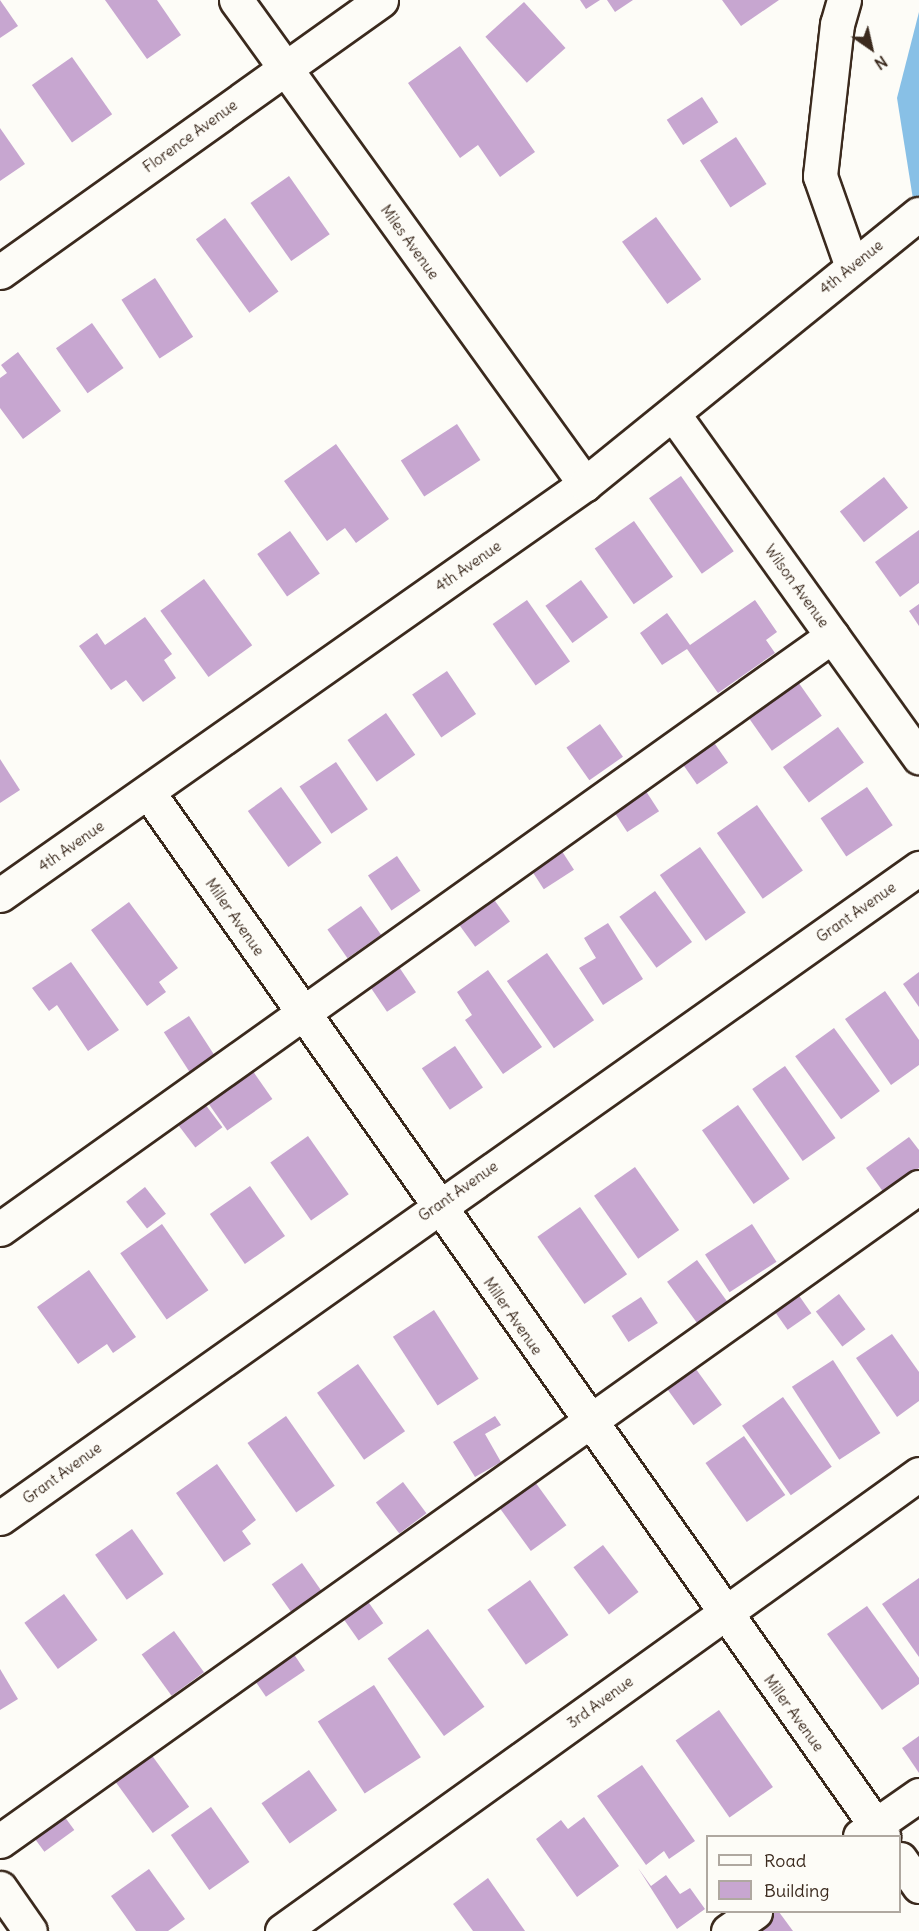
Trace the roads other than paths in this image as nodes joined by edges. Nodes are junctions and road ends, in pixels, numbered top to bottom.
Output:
1 (236, 0) edge
2 (381, 0) edge
3 (844, 0) edge
4 (284, 69) junction
5 (911, 220) edge
6 (851, 264) junction
7 (0, 272) edge
8 (674, 415) junction
9 (585, 483) junction
10 (832, 636) junction
11 (919, 757) edge
12 (148, 792) junction
13 (919, 868) edge
14 (0, 895) edge
15 (301, 1012) junction
16 (919, 1187) edge
17 (436, 1206) junction
18 (0, 1229) edge
19 (587, 1421) junction
20 (919, 1474) edge
21 (0, 1518) edge
22 (722, 1614) junction
23 (919, 1795) edge
24 (873, 1833) edge
25 (0, 1841) edge
26 (901, 1860) edge
27 (919, 1886) edge
28 (0, 1888) edge
29 (752, 1913) edge
30 (30, 1931) edge
31 (282, 1931) edge
32 (728, 1931) edge

1 - 4 street, Miles Avenue
2 - 4 street, Florence Avenue
3 - 6 street
4 - 7 street, Florence Avenue
4 - 9 street, Miles Avenue
5 - 6 street, 4th Avenue
6 - 8 street, 4th Avenue
8 - 9 street, 4th Avenue
8 - 10 street, Wilson Avenue
9 - 12 street, 4th Avenue
10 - 11 street, Wilson Avenue
10 - 15 street
12 - 14 street, 4th Avenue
12 - 15 street, Miller Avenue
13 - 17 street, Grant Avenue
15 - 17 street, Miller Avenue
15 - 18 street
16 - 19 street
17 - 19 street, Miller Avenue
17 - 21 street, Grant Avenue
19 - 22 street, Miller Avenue
19 - 25 street
20 - 22 street, 3rd Avenue
22 - 24 street, Miller Avenue
22 - 31 street, 3rd Avenue
23 - 24 street
26 - 27 street
28 - 30 street
29 - 32 street

